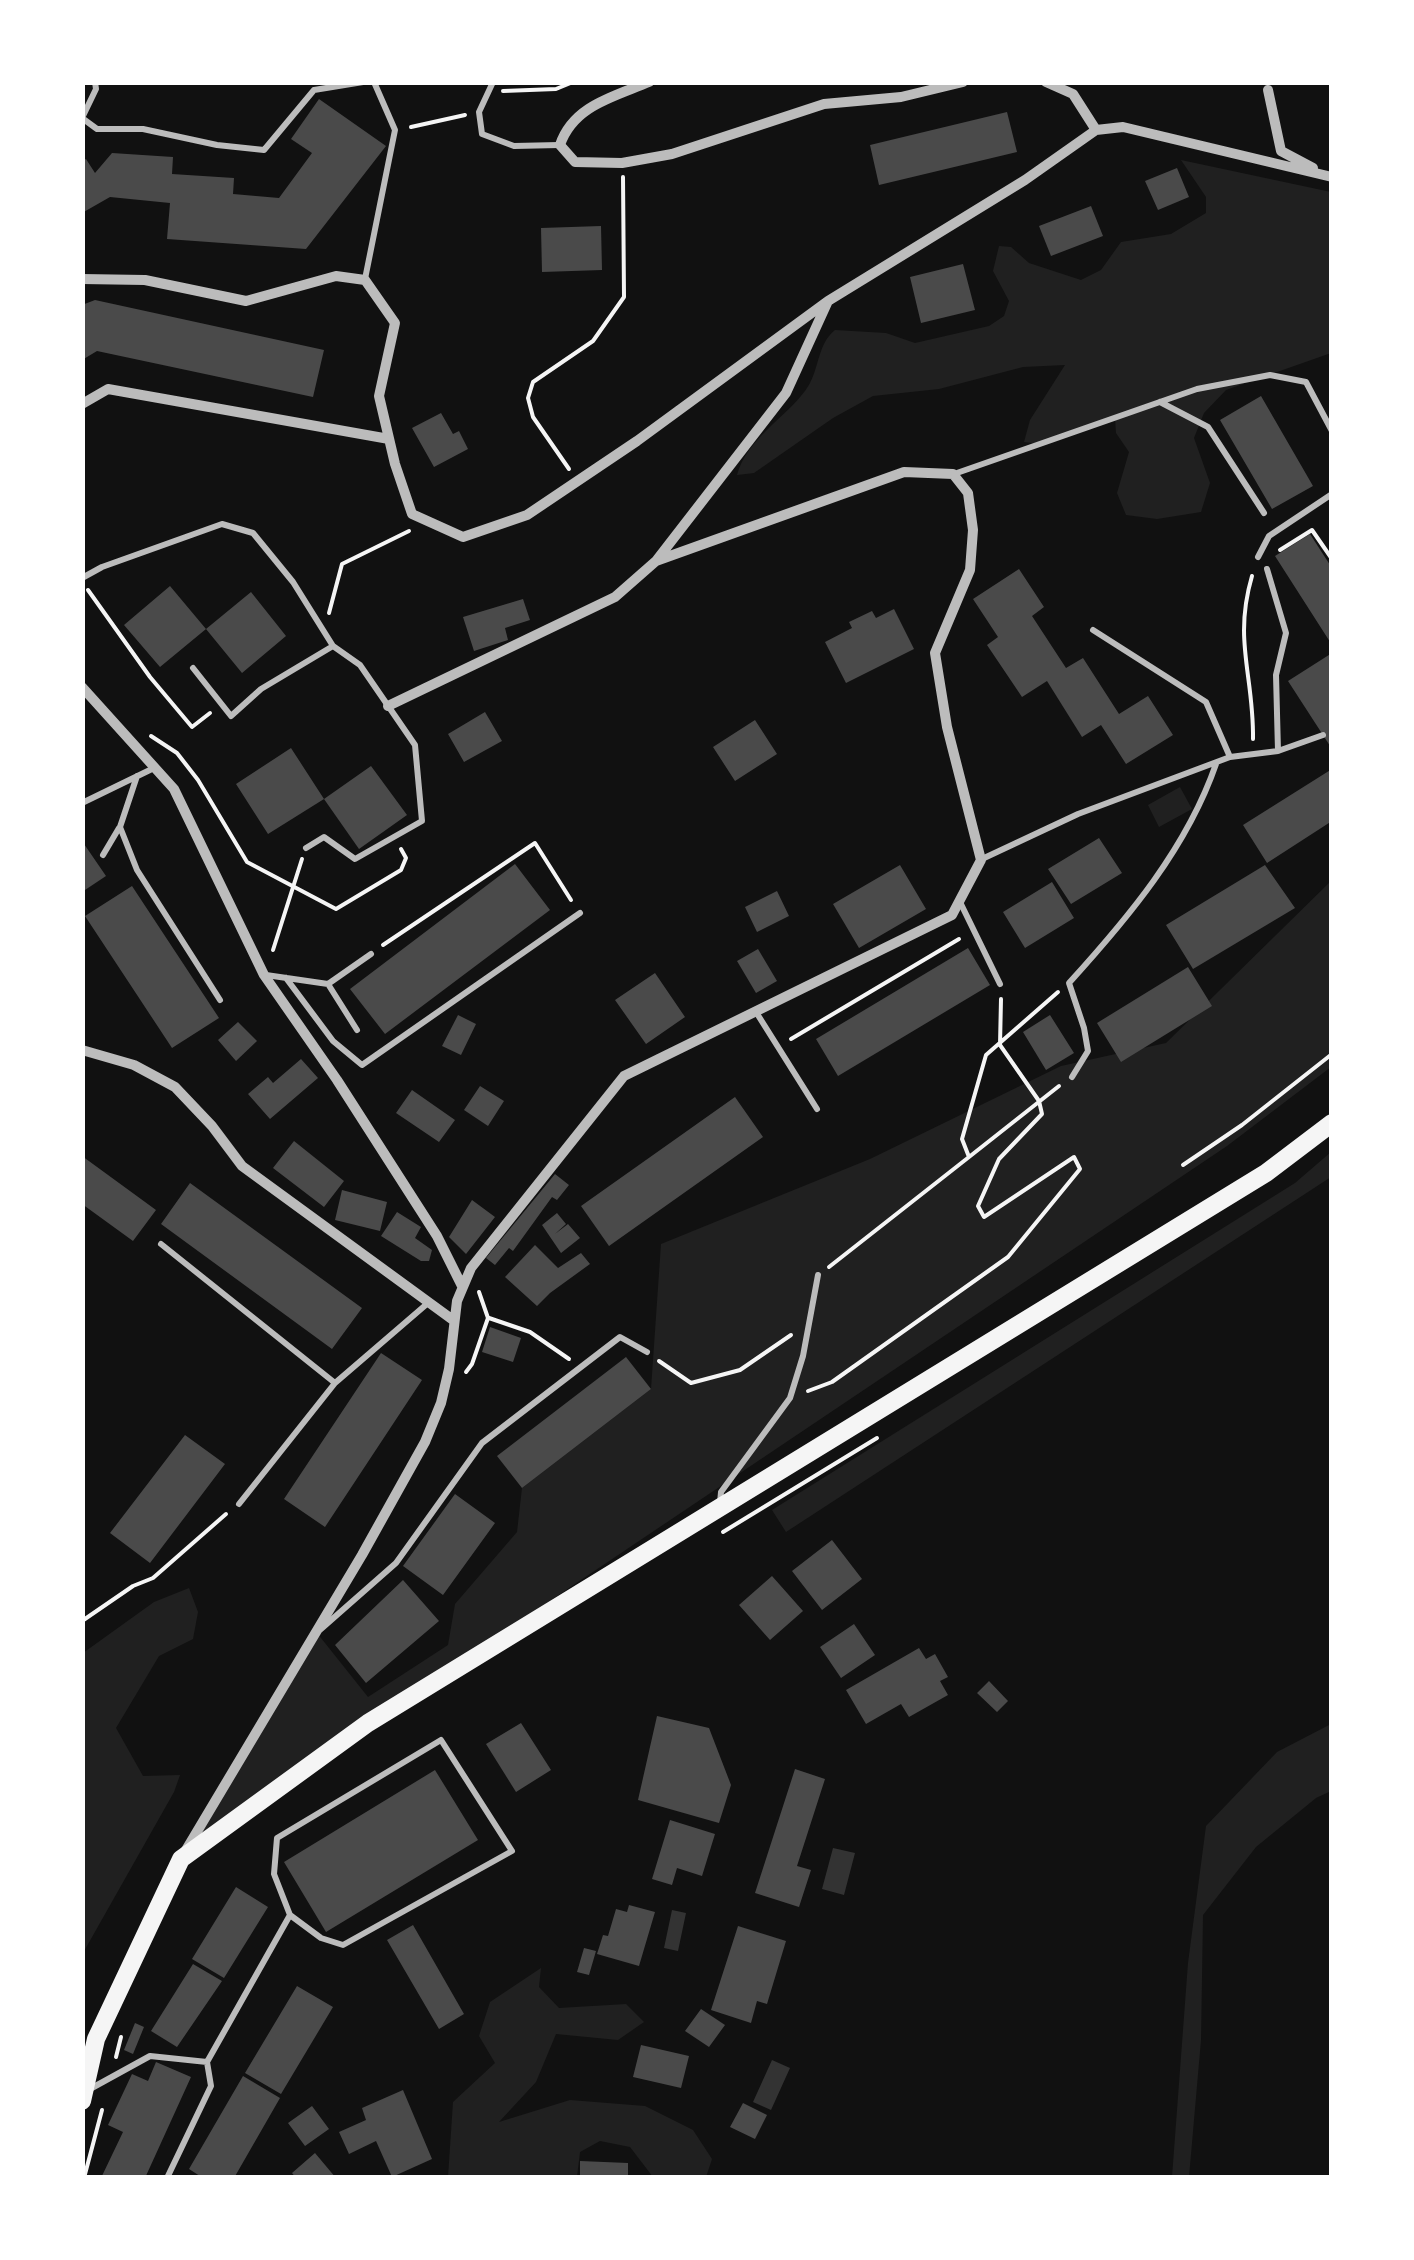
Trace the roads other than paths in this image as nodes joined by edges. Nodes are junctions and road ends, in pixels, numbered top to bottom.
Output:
1 (95, 82) edge
2 (362, 82) edge
3 (374, 82) edge
4 (493, 82) edge
5 (649, 82) edge
6 (963, 82) edge
7 (1046, 82) edge
8 (1268, 90) dead end
9 (82, 118) edge
10 (1096, 130) junction
11 (560, 145) junction
12 (1329, 177) edge
13 (82, 279) edge
14 (365, 280) junction
15 (828, 301) junction
16 (1160, 402) junction
17 (82, 404) edge
18 (1332, 431) edge
19 (389, 439) junction
20 (953, 474) junction
21 (1332, 494) edge
22 (1264, 512) dead end
23 (1258, 556) road end
24 (656, 561) junction
25 (1267, 569) dead end
26 (82, 580) edge
27 (1094, 630) dead end
28 (333, 646) junction
29 (193, 668) dead end
30 (82, 687) edge
31 (388, 706) junction
32 (1322, 735) dead end
33 (1278, 750) junction
34 (1230, 757) junction
35 (1216, 764) junction
36 (155, 768) junction
37 (137, 776) junction
38 (82, 803) edge
39 (120, 826) junction
40 (306, 848) road end
41 (103, 855) dead end
42 (980, 860) junction
43 (959, 901) junction
44 (580, 913) road end
45 (371, 954) road end
46 (264, 975) junction
47 (286, 978) junction
48 (328, 984) junction
49 (1000, 984) road end
50 (220, 1000) dead end
51 (756, 1012) junction
52 (358, 1030) dead end
53 (82, 1050) edge
54 (1072, 1077) road end
55 (817, 1110) dead end
56 (1332, 1122) edge
57 (161, 1244) dead end
58 (818, 1275) road end
59 (462, 1286) junction
60 (429, 1302) junction
61 (453, 1320) junction
62 (647, 1352) road end
63 (335, 1383) junction
64 (238, 1504) road end
65 (719, 1508) junction
66 (316, 1633) junction
67 (180, 1858) junction
68 (290, 1915) junction
69 (207, 2062) junction
70 (84, 2096) edge
71 (167, 2178) edge

1 - 9 lane
2 - 9 lane
3 - 14 lane
4 - 11 lane
5 - 11 street
6 - 11 street
7 - 10 street
8 - 12 street
10 - 12 street
10 - 15 street
13 - 14 street
14 - 19 street
15 - 19 street
15 - 24 street
16 - 18 lane
16 - 20 lane
16 - 22 lane
17 - 19 street
20 - 24 street
20 - 42 street
21 - 23 lane
24 - 31 street
25 - 33 lane
26 - 28 lane
27 - 34 lane
28 - 29 lane
28 - 31 lane
30 - 36 street
31 - 40 lane
32 - 33 lane
33 - 34 lane
34 - 35 lane
35 - 42 lane
35 - 54 lane
36 - 37 lane
36 - 46 street
37 - 38 lane
37 - 39 lane
39 - 41 lane
39 - 50 lane
42 - 43 street
43 - 49 lane
43 - 51 street
44 - 47 lane
45 - 48 lane
46 - 47 lane
46 - 59 street
47 - 48 lane
48 - 52 lane
51 - 55 lane
51 - 59 street
53 - 60 street
56 - 65 main road
57 - 63 lane
58 - 65 lane
59 - 61 street
60 - 61 street
60 - 63 lane
61 - 66 street
62 - 66 lane
63 - 64 lane
65 - 67 main road
66 - 67 street
67 - 70 main road
68 - 68 lane
68 - 69 lane
69 - 70 lane
69 - 71 lane

